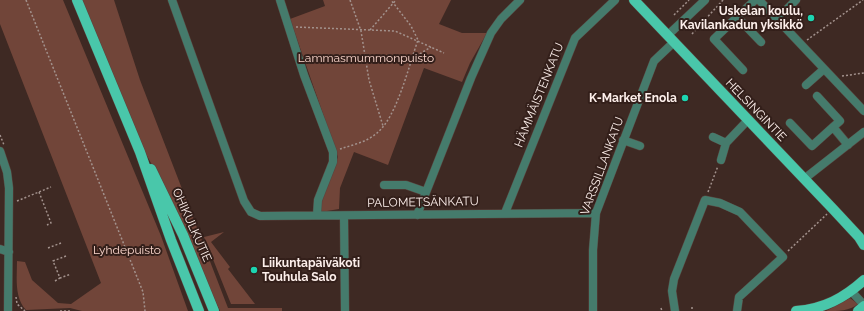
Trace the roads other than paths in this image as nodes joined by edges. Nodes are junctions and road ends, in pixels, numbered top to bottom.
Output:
1 (77, 0) edge
2 (172, 0) edge
3 (280, 0) edge
4 (520, 0) edge
5 (615, 0) edge
6 (634, 0) edge
7 (705, 0) edge
8 (756, 0) edge
9 (759, 0) edge
10 (796, 0) edge
11 (737, 17) junction
12 (777, 19) junction
13 (671, 39) junction
14 (761, 42) dead end
15 (824, 69) junction
16 (743, 70) dead end
17 (806, 85) dead end
18 (817, 96) dead end
19 (864, 110) edge
20 (748, 120) junction
21 (790, 123) dead end
22 (833, 127) junction
23 (864, 132) edge
24 (713, 137) dead end
25 (623, 140) junction
26 (726, 142) junction
27 (848, 145) junction
28 (640, 146) dead end
29 (0, 151) edge
30 (140, 152) junction
31 (721, 160) road end
32 (804, 179) junction
33 (384, 185) dead end
34 (426, 192) junction
35 (505, 213) junction
36 (596, 213) junction
37 (317, 215) junction
38 (417, 215) junction
39 (344, 216) junction
40 (862, 241) edge
41 (0, 249) edge
42 (9, 252) junction
43 (864, 280) edge
44 (851, 291) junction
45 (864, 306) edge
46 (8, 311) edge
47 (199, 311) edge
48 (214, 311) edge
49 (345, 311) edge
50 (593, 311) edge
51 (675, 311) edge
52 (737, 311) edge
53 (796, 311) edge
54 (858, 311) edge

1 - 30 main road, OHIKULKUTIE
2 - 37 street, PALOMETSÄNKATU
3 - 37 street
4 - 34 street
5 - 35 street, HÄMMÄISTENKATU
6 - 13 main road, HELSINGINTIE
7 - 13 street, VARSSILLANKATU
8 - 11 street
9 - 12 street
10 - 12 street
11 - 14 street
11 - 16 street
12 - 15 street
13 - 20 main road, HELSINGINTIE
13 - 25 street, VARSSILLANKATU
15 - 17 street
15 - 19 street
18 - 22 street
20 - 26 street
20 - 32 main road, HELSINGINTIE
21 - 22 street
22 - 27 street
23 - 27 street
24 - 26 street
25 - 28 street
25 - 36 street, VARSSILLANKATU
26 - 31 street
27 - 32 street
29 - 42 street
30 - 47 main road, OHIKULKUTIE
30 - 48 main road, OHIKULKUTIE
32 - 40 main road, HELSINGINTIE
33 - 34 street
34 - 38 street
35 - 36 street, PALOMETSÄNKATU
35 - 38 street, PALOMETSÄNKATU
36 - 50 street, VARSSILLANKATU
37 - 39 street, PALOMETSÄNKATU
38 - 39 street, PALOMETSÄNKATU
39 - 49 street
41 - 42 street
42 - 46 street
43 - 44 main road
44 - 45 street
44 - 53 main road
45 - 54 main road
51 - 52 street

